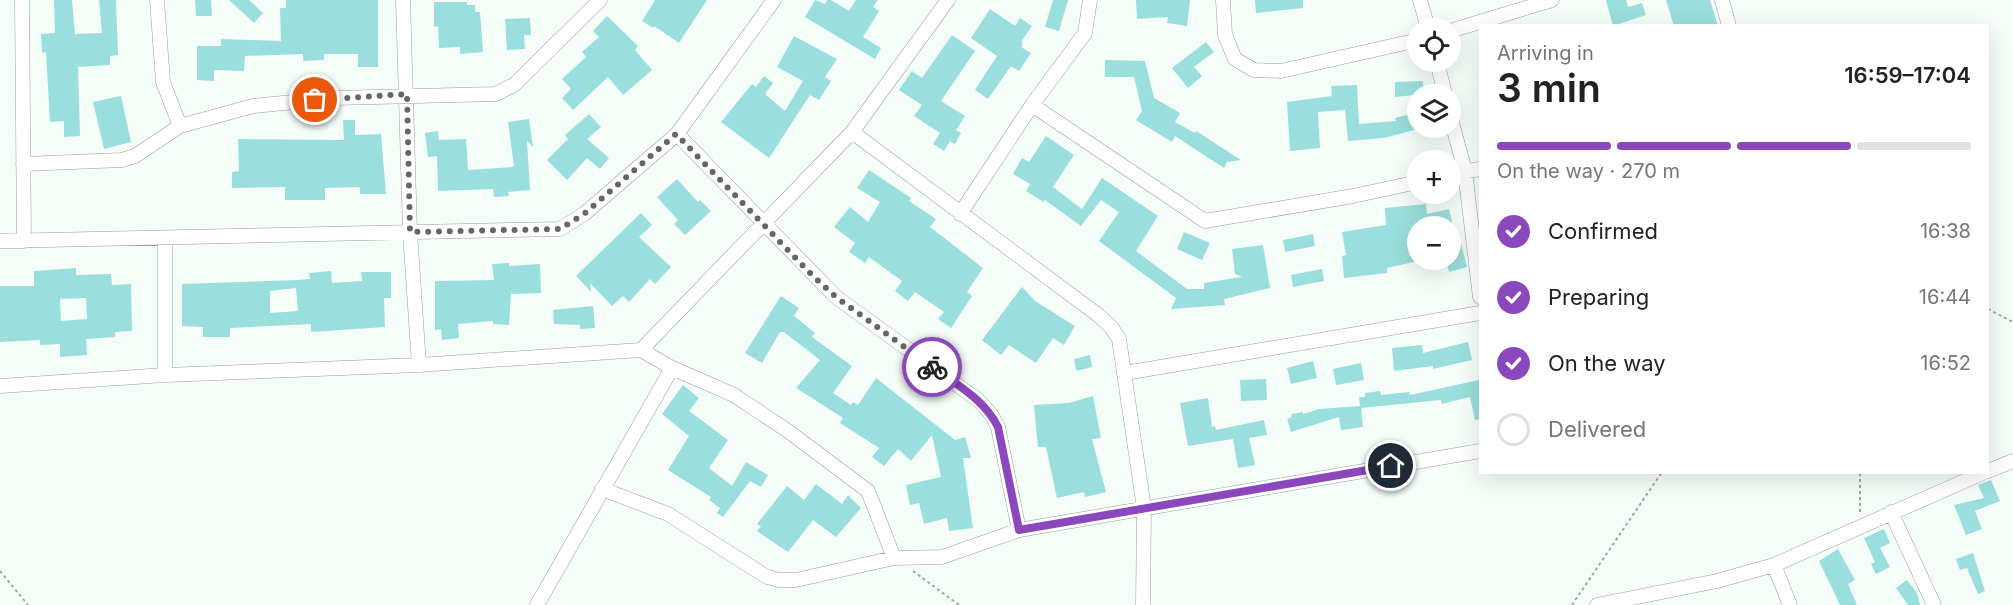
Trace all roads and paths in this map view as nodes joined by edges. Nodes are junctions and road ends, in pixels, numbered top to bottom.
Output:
1 (22, 0) edge
2 (157, 0) edge
3 (404, 0) edge
4 (774, 0) edge
5 (948, 0) edge
6 (1090, 0) edge
7 (1223, 0) edge
8 (1420, 0) edge
9 (1552, 0) edge
10 (1722, 0) edge
11 (598, 1) edge
12 (1425, 18) edge
13 (1728, 24) edge
14 (1461, 28) edge
15 (1407, 42) edge
16 (407, 94) junction
17 (1032, 105) junction
18 (180, 126) junction
19 (852, 132) junction
20 (676, 134) junction
21 (1456, 138) edge
22 (23, 164) junction
23 (1479, 169) edge
24 (1465, 171) junction
25 (1461, 172) edge
26 (1407, 184) edge
27 (960, 214) junction
28 (765, 224) junction
29 (410, 232) junction
30 (165, 239) junction
31 (0, 241) edge
32 (24, 241) junction
33 (1479, 289) edge
34 (1989, 310) edge
35 (1479, 313) edge
36 (2013, 322) edge
37 (640, 350) junction
38 (419, 365) junction
39 (672, 368) junction
40 (1125, 373) junction
41 (165, 375) junction
42 (0, 386) edge
43 (1479, 451) edge
44 (2013, 460) edge
45 (1989, 471) edge
46 (1661, 474) edge
47 (1860, 474) edge
48 (1981, 474) edge
49 (602, 489) junction
50 (1144, 508) junction
51 (1891, 512) junction
52 (1860, 525) junction
53 (1019, 530) junction
54 (894, 558) junction
55 (1774, 565) junction
56 (0, 571) edge
57 (913, 571) dead end
58 (28, 605) edge
59 (537, 605) edge
60 (959, 605) edge
61 (1143, 605) edge
62 (1572, 605) edge
63 (1597, 605) edge
64 (1790, 605) edge
65 (1934, 605) edge

1 - 22 street
2 - 18 street
3 - 16 street
4 - 20 street
5 - 19 street
6 - 17 street
7 - 15 street
8 - 12 street
9 - 14 street
10 - 13 street
11 - 16 street
16 - 18 street
16 - 29 street
17 - 26 street
17 - 27 street
18 - 22 street
19 - 27 street
19 - 28 street
20 - 28 street
20 - 29 street
21 - 24 street
22 - 32 street
23 - 24 street
24 - 25 street
24 - 33 street
27 - 40 street
28 - 37 street
28 - 53 street
29 - 30 street
29 - 38 street
30 - 32 street
30 - 41 street
31 - 32 street
34 - 36 path
35 - 40 street
37 - 38 street
37 - 39 street
38 - 41 street
39 - 49 street
39 - 54 street
40 - 50 street
41 - 42 street
43 - 50 street
44 - 45 street
46 - 62 path
47 - 52 path
48 - 51 street
49 - 54 street
49 - 59 street
50 - 53 street
50 - 61 street
51 - 52 street
51 - 65 street
52 - 55 street
53 - 54 street
55 - 63 street
55 - 64 street
56 - 58 path
57 - 60 path

